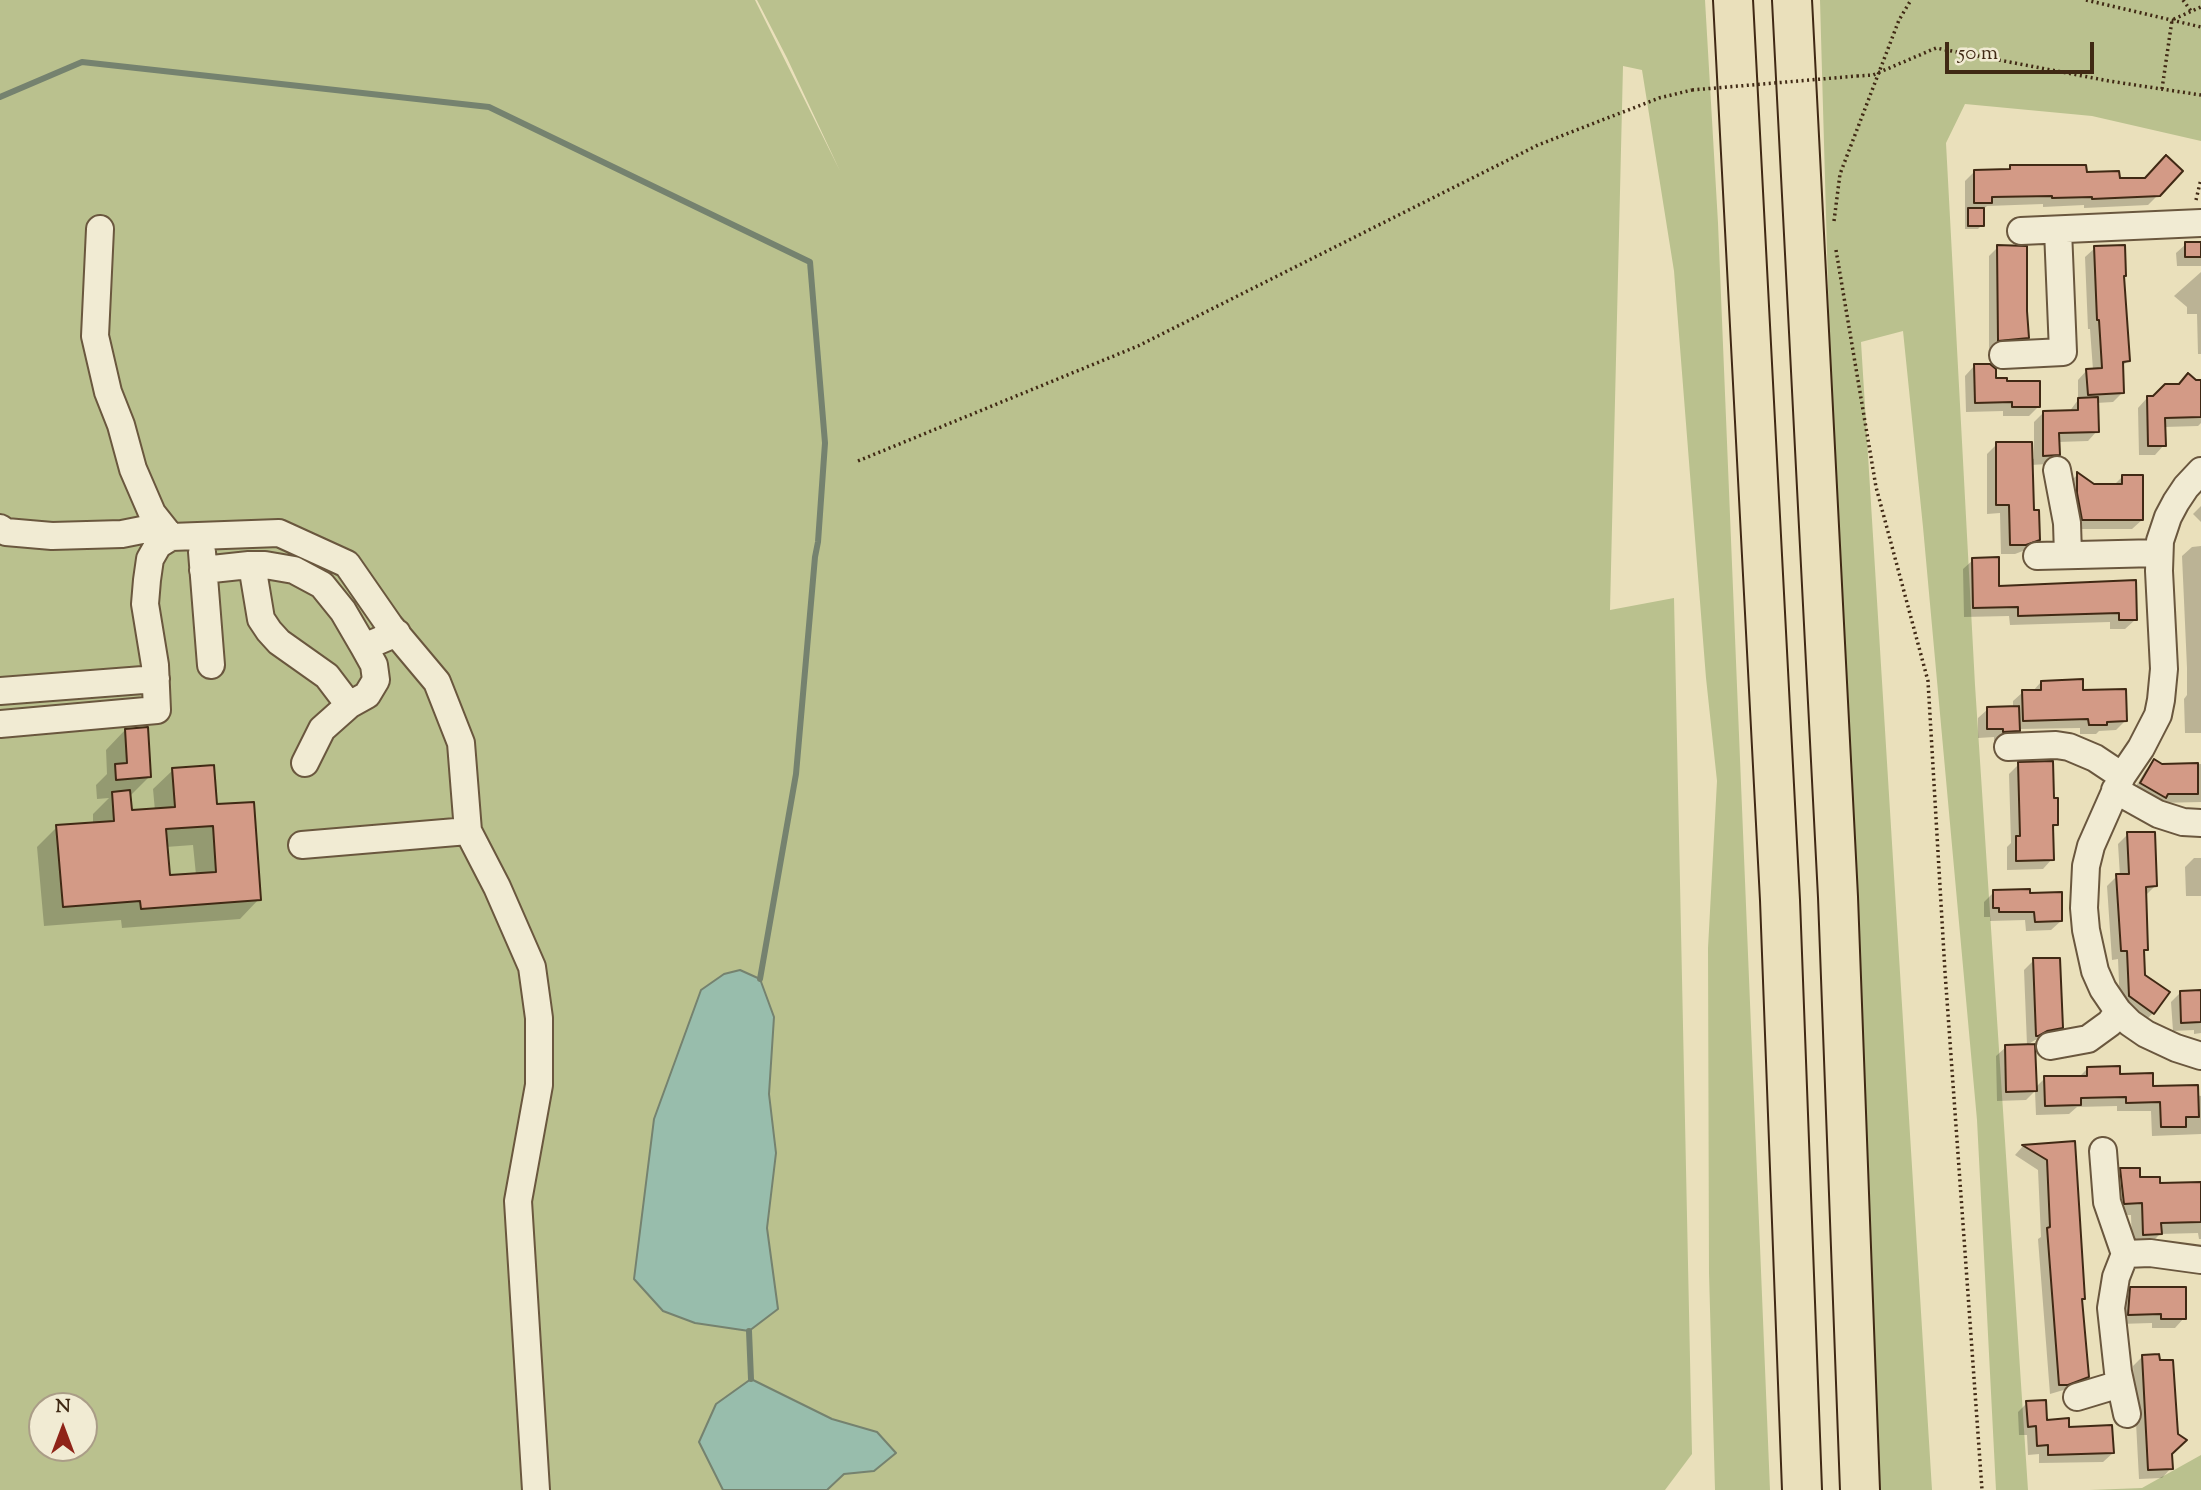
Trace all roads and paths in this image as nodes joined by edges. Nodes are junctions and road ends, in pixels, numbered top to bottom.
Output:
1 (1733, 0) edge
2 (1792, 0) edge
3 (1911, 0) edge
4 (2086, 0) edge
5 (2183, 0) edge
6 (2201, 7) edge
7 (2191, 11) junction
8 (2172, 20) junction
9 (2201, 27) edge
10 (1879, 71) junction
11 (2162, 89) junction
12 (2201, 95) edge
13 (1834, 222) dead end
14 (2201, 223) edge
15 (100, 229) dead end
16 (2059, 230) junction
17 (2021, 231) dead end
18 (1835, 247) dead end
19 (2003, 355) dead end
20 (858, 461) dead end
21 (2057, 470) dead end
22 (2201, 471) edge
23 (0, 528) edge
24 (166, 532) junction
25 (201, 536) junction
26 (2160, 553) junction
27 (2068, 555) junction
28 (2037, 556) dead end
29 (252, 565) junction
30 (203, 570) junction
31 (397, 633) junction
32 (364, 647) junction
33 (211, 665) dead end
34 (156, 679) junction
35 (0, 691) edge
36 (349, 705) junction
37 (0, 724) edge
38 (2008, 747) dead end
39 (305, 763) dead end
40 (2118, 783) junction
41 (2201, 823) edge
42 (468, 831) junction
43 (302, 845) dead end
44 (2118, 1011) junction
45 (2050, 1046) dead end
46 (2201, 1056) edge
47 (2103, 1151) dead end
48 (2125, 1254) junction
49 (2201, 1261) edge
50 (2120, 1384) junction
51 (2077, 1397) dead end
52 (2127, 1414) dead end
53 (536, 1490) edge
54 (1802, 1490) edge
55 (1860, 1490) edge
56 (1982, 1490) edge

1 - 54 highway
2 - 55 highway
3 - 10 path
4 - 8 path
5 - 7 path
6 - 7 path
7 - 8 path
8 - 9 path
8 - 11 path
10 - 11 path
10 - 13 path
10 - 20 path, bridge
11 - 12 path
14 - 16 street
15 - 24 street
16 - 17 street
16 - 19 street
18 - 56 path
21 - 27 street
22 - 26 street
23 - 24 street
24 - 25 street
24 - 34 street
25 - 30 street
25 - 31 street
26 - 27 street
26 - 40 street
27 - 28 street
29 - 30 street
29 - 32 street
29 - 36 street
30 - 33 street
31 - 32 street
31 - 42 street
32 - 36 street
34 - 35 street
34 - 37 street
36 - 39 street
38 - 40 street
40 - 41 street
40 - 44 street
42 - 43 street
42 - 53 street
44 - 45 street
44 - 46 street
47 - 48 street
48 - 49 street
48 - 50 street
50 - 51 street
50 - 52 street

